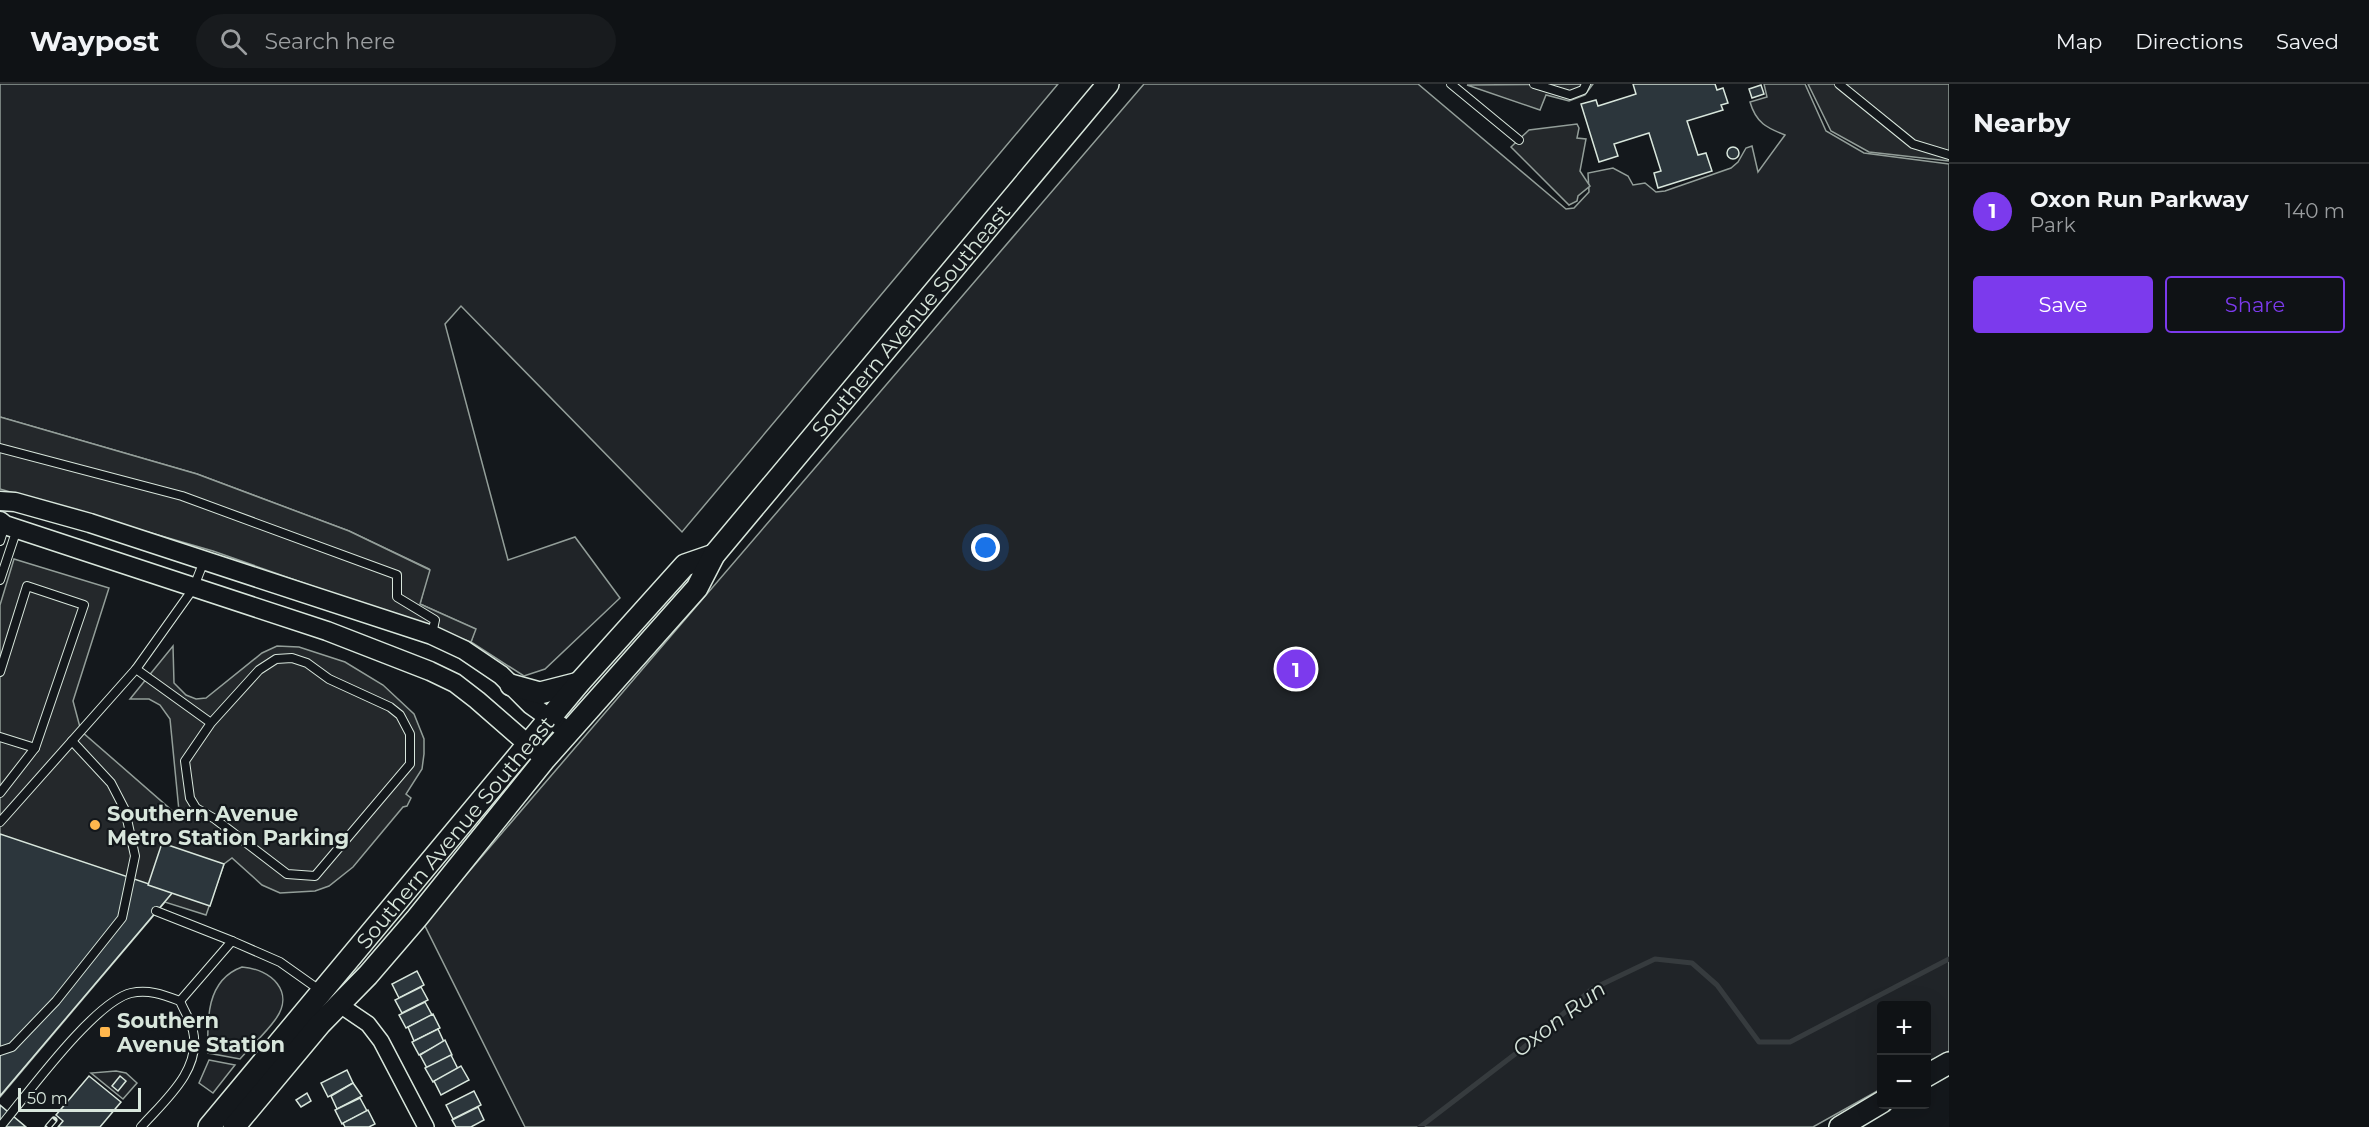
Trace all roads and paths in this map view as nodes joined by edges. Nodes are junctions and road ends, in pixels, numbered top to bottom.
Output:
1 (1108, 84) edge
2 (1451, 84) edge
3 (1534, 84) edge
4 (1586, 84) edge
5 (1839, 84) edge
6 (1519, 140) dead end
7 (1949, 155) edge
8 (0, 448) edge
9 (0, 501) edge
10 (6, 529) edge
11 (714, 555) junction
12 (204, 560) junction
13 (0, 580) edge
14 (193, 589) junction
15 (432, 635) junction
16 (136, 669) junction
17 (0, 672) edge
18 (579, 683) junction
19 (511, 685) junction
20 (550, 718) junction
21 (211, 723) junction
22 (569, 732) junction
23 (0, 736) edge
24 (72, 741) junction
25 (528, 745) junction
26 (35, 748) junction
27 (544, 759) junction
28 (0, 793) edge
29 (0, 822) edge
30 (156, 911) dead end
31 (232, 941) junction
32 (321, 991) junction
33 (180, 1001) junction
34 (340, 1005) junction
35 (0, 1051) edge
36 (1949, 1063) edge
37 (1931, 1073) edge
38 (1877, 1104) edge
39 (0, 1127) edge
40 (141, 1127) edge
41 (209, 1127) edge
42 (234, 1127) edge
43 (426, 1127) edge
44 (1840, 1127) edge

1 - 11 main road, Southern Avenue Southeast
2 - 6 lane
3 - 4 lane
5 - 7 lane
8 - 15 lane
9 - 12 street
10 - 13 lane
10 - 14 street
11 - 18 main road, Southern Avenue Southeast
11 - 22 main road, Southern Avenue Southeast
12 - 14 lane
12 - 15 street
14 - 16 lane
14 - 25 street
15 - 19 street
16 - 21 lane
16 - 24 lane
17 - 26 lane
18 - 19 main road
18 - 20 main road, Southern Avenue Southeast
19 - 20 street
20 - 22 street
20 - 25 main road, Southern Avenue Southeast
21 - 21 lane
22 - 27 main road, Southern Avenue Southeast
23 - 26 lane
24 - 29 lane
24 - 35 lane
25 - 27 street
25 - 32 main road, Southern Avenue Southeast
26 - 28 lane
27 - 34 main road, Southern Avenue Southeast
30 - 31 lane
31 - 32 lane
31 - 33 lane
32 - 34 lane
32 - 41 main road, Southern Avenue Southeast
33 - 39 lane
33 - 40 lane
34 - 42 main road, Southern Avenue Southeast
34 - 43 street
36 - 37 main road
38 - 44 main road

